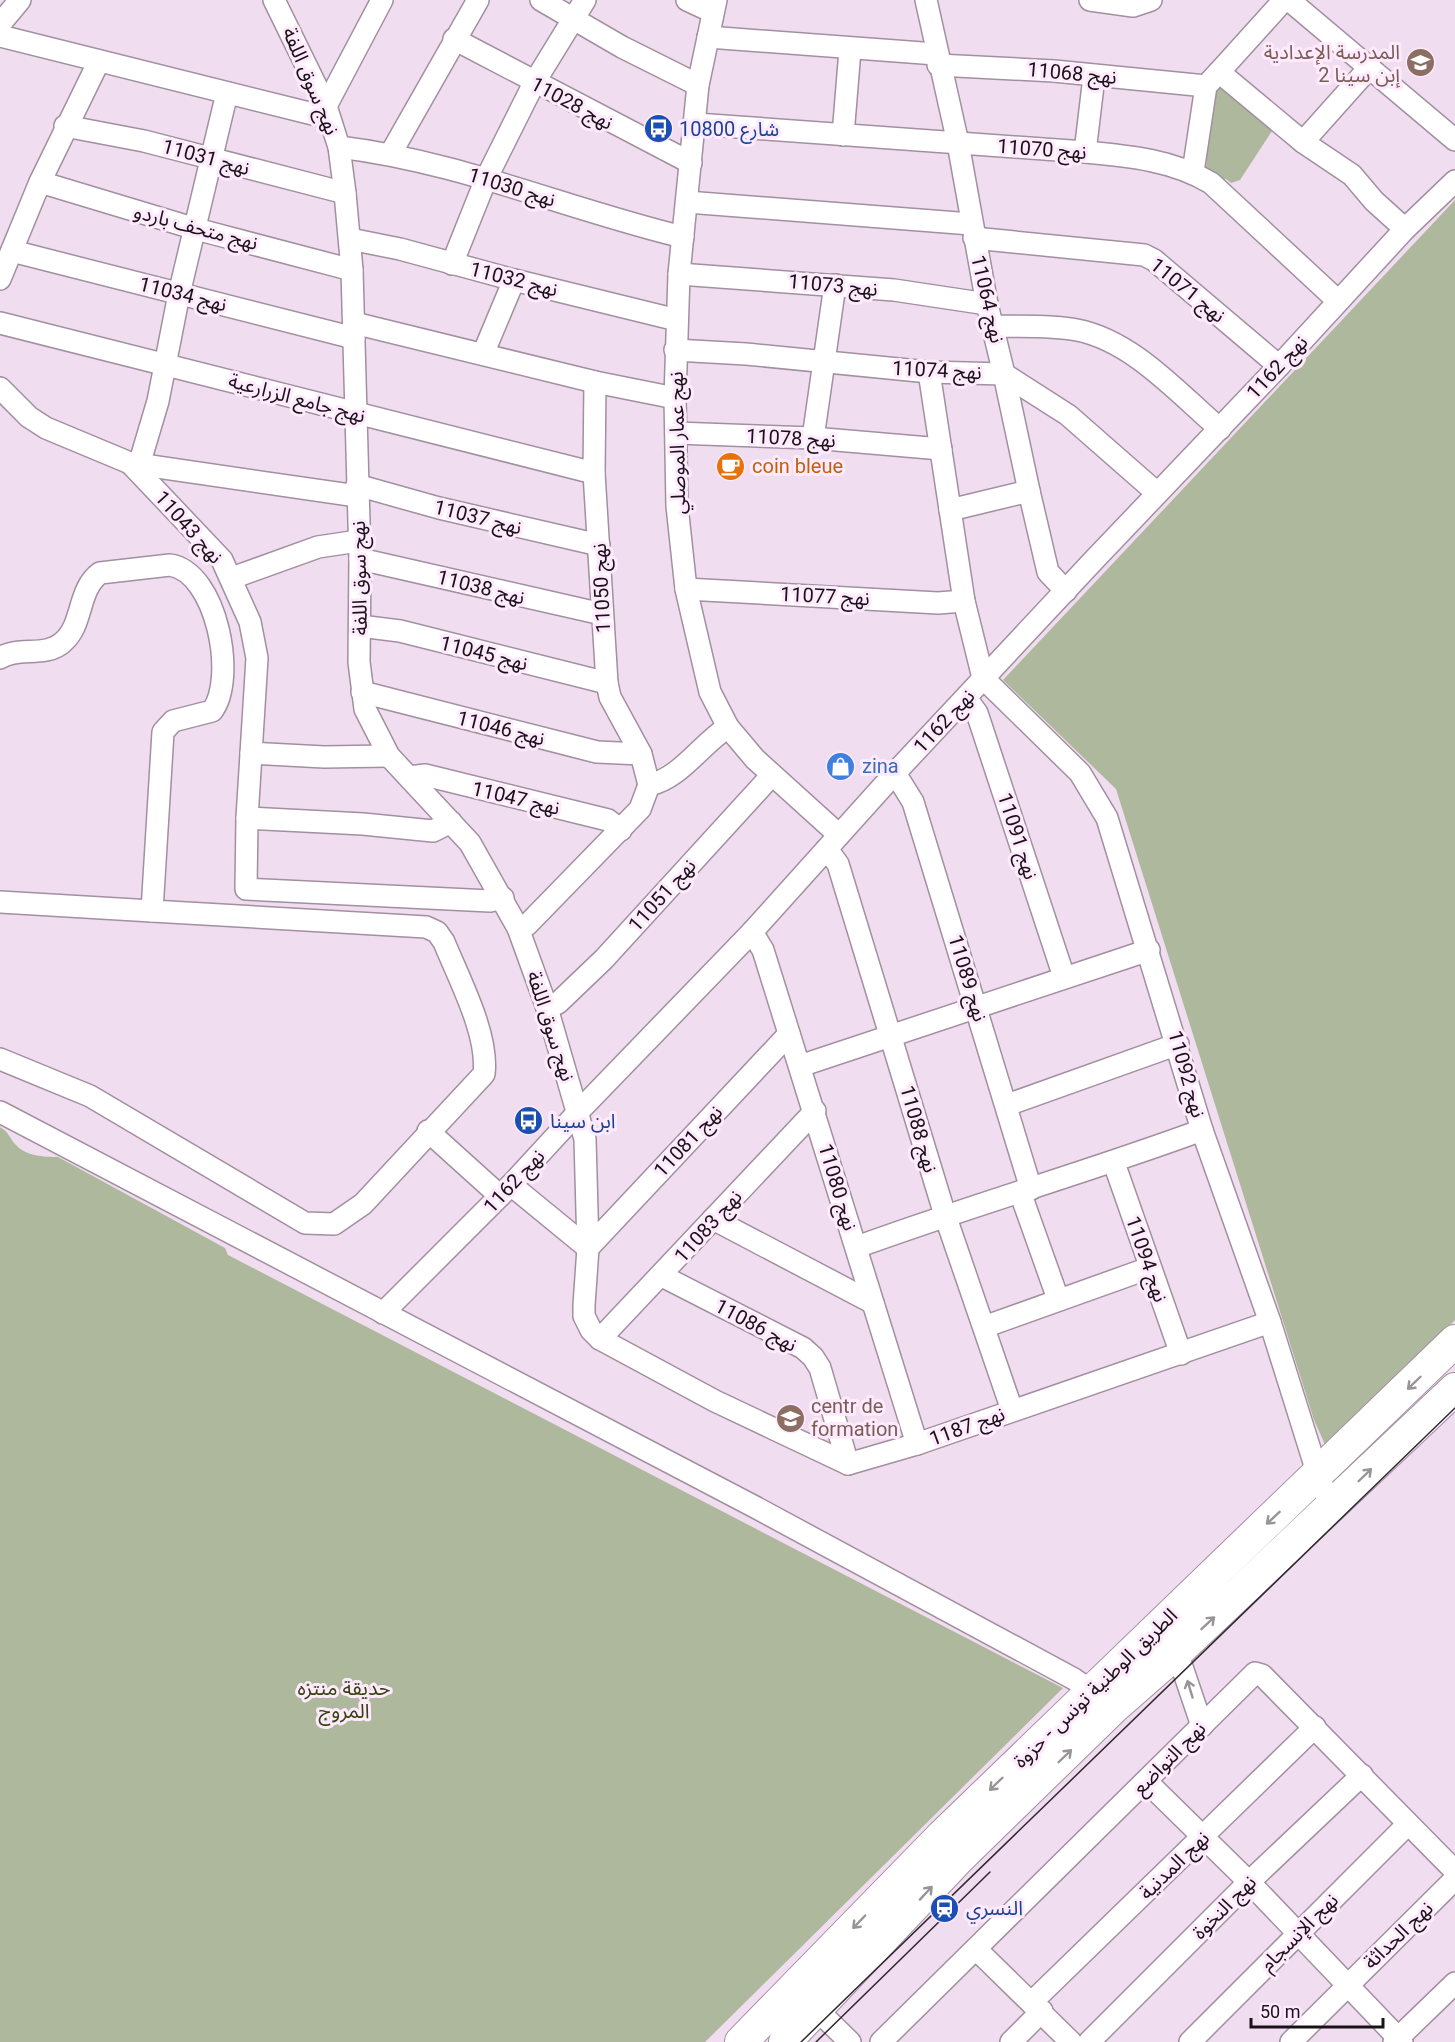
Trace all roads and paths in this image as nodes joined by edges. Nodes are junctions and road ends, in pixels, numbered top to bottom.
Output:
1 (20, 0) edge
2 (274, 0) edge
3 (382, 0) edge
4 (478, 0) edge
5 (541, 0) edge
6 (585, 0) edge
7 (687, 0) edge
8 (926, 0) edge
9 (1090, 0) edge
10 (1151, 0) edge
11 (1115, 2) edge
12 (1293, 2) edge
13 (714, 6) edge
14 (572, 20) junction
15 (0, 24) edge
16 (0, 36) edge
17 (708, 37) junction
18 (454, 39) junction
19 (850, 50) junction
20 (937, 60) junction
21 (99, 61) junction
22 (1370, 67) junction
23 (1094, 77) junction
24 (1212, 79) junction
25 (534, 83) junction
26 (698, 85) junction
27 (227, 93) junction
28 (327, 112) junction
29 (696, 124) junction
30 (65, 126) junction
31 (843, 135) junction
32 (1455, 140) edge
33 (1303, 142) junction
34 (958, 143) junction
35 (339, 147) junction
36 (1086, 152) junction
37 (391, 153) junction
38 (212, 158) junction
39 (691, 164) junction
40 (1193, 172) junction
41 (486, 179) junction
42 (1455, 181) edge
43 (39, 182) junction
44 (345, 193) junction
45 (687, 202) junction
46 (196, 229) junction
47 (1405, 229) junction
48 (972, 231) junction
49 (683, 237) junction
50 (350, 239) junction
51 (12, 251) junction
52 (452, 264) junction
53 (352, 270) junction
54 (679, 274) junction
55 (0, 279) edge
56 (514, 280) junction
57 (835, 285) junction
58 (179, 294) junction
59 (1338, 301) junction
60 (987, 304) junction
61 (677, 320) junction
62 (0, 323) edge
63 (993, 326) junction
64 (354, 330) junction
65 (675, 350) junction
66 (483, 354) junction
67 (824, 362) junction
68 (164, 364) junction
69 (1279, 366) junction
70 (929, 372) junction
71 (1004, 374) junction
72 (595, 381) junction
73 (0, 388) edge
74 (675, 398) junction
75 (356, 414) junction
76 (1220, 429) junction
77 (676, 433) junction
78 (813, 438) junction
79 (941, 449) junction
80 (134, 464) junction
81 (594, 473) junction
82 (357, 491) junction
83 (1029, 492) junction
84 (1158, 493) junction
85 (950, 510) junction
86 (599, 545) junction
87 (359, 550) junction
88 (232, 578) junction
89 (686, 590) junction
90 (1066, 591) junction
91 (964, 601) junction
92 (602, 614) junction
93 (360, 626) junction
94 (0, 658) edge
95 (983, 678) junction
96 (607, 683) junction
97 (362, 692) junction
98 (966, 698) junction
99 (729, 727) junction
100 (251, 753) junction
101 (641, 754) junction
102 (388, 756) junction
103 (896, 772) junction
104 (772, 775) junction
105 (409, 777) junction
106 (649, 785) junction
107 (247, 818) junction
108 (452, 822) junction
109 (621, 830) junction
110 (833, 842) junction
111 (503, 897) junction
112 (0, 902) edge
113 (152, 911) junction
114 (518, 928) junction
115 (752, 932) junction
116 (1149, 950) junction
117 (1064, 977) junction
118 (977, 1007) junction
119 (547, 1008) junction
120 (789, 1035) junction
121 (893, 1037) junction
122 (1178, 1044) junction
123 (0, 1059) edge
124 (800, 1066) junction
125 (1007, 1105) junction
126 (579, 1111) junction
127 (815, 1111) junction
128 (0, 1112) edge
129 (1202, 1130) junction
130 (428, 1131) junction
131 (1114, 1163) junction
132 (1026, 1190) junction
133 (506, 1191) junction
134 (945, 1215) junction
135 (713, 1220) junction
136 (857, 1247) junction
137 (588, 1248) junction
138 (1149, 1268) junction
139 (662, 1276) junction
140 (1058, 1299) junction
141 (873, 1303) junction
142 (383, 1313) junction
143 (1270, 1322) junction
144 (984, 1327) junction
145 (600, 1339) junction
146 (1455, 1341) edge
147 (1181, 1354) junction
148 (1455, 1389) edge
149 (1012, 1410) junction
150 (917, 1444) junction
151 (848, 1464) junction
152 (1318, 1475) junction
153 (1331, 1507) junction
154 (1177, 1652) junction
155 (1103, 1700) junction
156 (1202, 1726) junction
157 (1315, 1727) junction
158 (1362, 1775) junction
159 (1146, 1781) junction
160 (1408, 1824) junction
161 (1204, 1837) junction
162 (1455, 1871) edge
163 (1455, 1879) edge
164 (1249, 1882) junction
165 (1298, 1933) junction
166 (977, 1950) junction
167 (1455, 1983) edge
168 (1346, 1985) junction
169 (795, 1988) junction
170 (1037, 2006) junction
171 (817, 2009) junction
172 (1398, 2041) edge
173 (741, 2042) edge
174 (784, 2042) edge
175 (850, 2042) edge
176 (881, 2042) edge
177 (1011, 2042) edge
178 (1071, 2042) edge
179 (1089, 2042) edge
180 (1190, 2042) edge
181 (1291, 2042) edge

1 - 15 street
2 - 28 street, نهج سوق اللفة
3 - 28 street
4 - 18 street
5 - 14 street
6 - 14 street
7 - 13 street
8 - 20 street, نهج 11064
9 - 11 street
10 - 11 street
12 - 22 street
12 - 24 street
13 - 17 street, نهج عمار الموصلي
14 - 25 street
14 - 26 street
16 - 21 street
17 - 19 street, نهج 11068
17 - 26 street, نهج عمار الموصلي
18 - 25 street, نهج 11028
18 - 37 street
19 - 20 street, نهج 11068
19 - 31 street
20 - 23 street, نهج 11068
20 - 34 street, نهج 11064
21 - 27 street
21 - 30 street
22 - 32 street
22 - 33 street
23 - 24 street, نهج 11068
23 - 36 street
24 - 33 street
24 - 40 street
25 - 39 street, نهج 11028
25 - 41 street
26 - 29 street, نهج عمار الموصلي
27 - 28 street
27 - 38 street
28 - 35 street, نهج سوق اللفة
29 - 31 street, نهج 11070
29 - 39 street, نهج عمار الموصلي
30 - 38 street, نهج 11031
30 - 43 street
31 - 34 street, نهج 11070
33 - 47 street
34 - 36 street, نهج 11070
34 - 48 street, نهج 11064
35 - 37 street, نهج 11030
35 - 44 street, نهج سوق اللفة
36 - 40 street, نهج 11070
37 - 41 street, نهج 11030
38 - 44 street, نهج 11031
38 - 46 street
39 - 45 street, نهج عمار الموصلي
40 - 59 street, نهج 11070
41 - 49 street, نهج 11030
41 - 52 street
42 - 47 street, نهج 1162
43 - 46 street, نهج متحف باردو
43 - 51 street
44 - 50 street, نهج سوق اللفة
45 - 48 street, نهج 11071
45 - 49 street, نهج عمار الموصلي
46 - 53 street, نهج متحف باردو
46 - 58 street
47 - 59 street, نهج 1162
48 - 60 street, نهج 11064
48 - 69 street, نهج 11071
49 - 54 street, نهج عمار الموصلي
50 - 52 street, نهج 11032
50 - 53 street, نهج سوق اللفة
51 - 55 street
51 - 58 street, نهج 11034
52 - 56 street, نهج 11032
53 - 64 street, نهج سوق اللفة
54 - 57 street, نهج 11073
54 - 61 street, نهج عمار الموصلي
56 - 61 street, نهج 11032
56 - 66 street
57 - 60 street, نهج 11073
57 - 67 street
58 - 64 street, نهج 11034
58 - 68 street
59 - 69 street, نهج 1162
60 - 63 street, نهج 11064
61 - 65 street, نهج عمار الموصلي
62 - 68 street, نهج جامع الزرارعية
63 - 71 street, نهج 11064
63 - 76 street
64 - 66 street, نهج 11034
64 - 75 street, نهج سوق اللفة
65 - 67 street, نهج 11074
65 - 74 street, نهج عمار الموصلي
66 - 72 street, نهج 11034
67 - 70 street, نهج 11074
67 - 78 street
68 - 75 street, نهج جامع الزرارعية
68 - 80 street
69 - 76 street, نهج 1162
70 - 71 street, نهج 11074
70 - 79 street
71 - 83 street, نهج 11064
71 - 84 street, نهج 11074
72 - 74 street, نهج 11034
72 - 81 street, نهج 11050
73 - 80 street, نهج 11043
74 - 77 street, نهج عمار الموصلي
75 - 81 street, نهج جامع الزرارعية
75 - 82 street, نهج سوق اللفة
76 - 84 street, نهج 1162
77 - 78 street, نهج 11078
77 - 89 street, نهج عمار الموصلي
78 - 79 street, نهج 11078
79 - 85 street
80 - 82 street, نهج 11037
80 - 88 street, نهج 11043
81 - 86 street, نهج 11050
82 - 86 street, نهج 11037
82 - 87 street, نهج سوق اللفة
83 - 85 street
83 - 90 street, نهج 11064
84 - 90 street, نهج 1162
85 - 91 street
86 - 92 street, نهج 11050
87 - 88 street, نهج 11038
87 - 92 street, نهج 11038
87 - 93 street, نهج سوق اللفة
88 - 100 street, نهج 11043
89 - 91 street, نهج 11077
89 - 99 street, نهج عمار الموصلي
90 - 95 street, نهج 1162
91 - 95 street
92 - 96 street, نهج 11050
93 - 96 street, نهج 11045
93 - 97 street, نهج سوق اللفة
94 - 113 street
95 - 98 street, نهج 1162
95 - 116 street, نهج 11092
96 - 101 street, نهج 11050
97 - 101 street, نهج 11046
97 - 102 street, نهج سوق اللفة
98 - 103 street, نهج 1162
98 - 117 street, نهج 11091
99 - 104 street, نهج عمار الموصلي
99 - 106 street
100 - 102 street
100 - 107 street, نهج 11043
101 - 106 street, نهج 11050
102 - 105 street, نهج سوق اللفة
103 - 110 street, نهج 1162
103 - 118 street, نهج 11089
104 - 110 street, نهج عمار الموصلي
104 - 119 street, نهج 11051
105 - 108 street, نهج سوق اللفة
105 - 109 street, نهج 11047
106 - 109 street
107 - 108 street
107 - 111 street, نهج 11043
108 - 111 street, نهج سوق اللفة
109 - 114 street
110 - 115 street, نهج 1162
110 - 121 street, نهج 11088
111 - 114 street, نهج سوق اللفة
112 - 113 street
113 - 130 street
114 - 119 street, نهج سوق اللفة
115 - 120 street, نهج 11080
115 - 126 street, نهج 1162
116 - 117 street
116 - 122 street, نهج 11092
117 - 118 street
118 - 121 street
118 - 125 street, نهج 11089
119 - 126 street, نهج سوق اللفة
120 - 124 street, نهج 11080
120 - 137 street, نهج 11081
121 - 124 street
121 - 134 street, نهج 11088
122 - 125 street
122 - 129 street, نهج 11092
123 - 130 street
124 - 127 street, نهج 11080
125 - 132 street, نهج 11089
126 - 133 street, نهج 1162
126 - 137 street
127 - 135 street, نهج 11083
127 - 136 street, نهج 11080
128 - 142 street
129 - 131 street
129 - 143 street, نهج 11092
130 - 133 street
131 - 132 street
131 - 138 street, نهج 11094
132 - 134 street
132 - 140 street, نهج 11089
133 - 137 street
133 - 142 street, نهج 1162
134 - 136 street
134 - 144 street, نهج 11088
135 - 139 street, نهج 11083
135 - 141 street
136 - 141 street, نهج 11080
137 - 145 street
138 - 140 street
138 - 147 street, نهج 11094
139 - 145 street, نهج 11083
139 - 151 street, نهج 11086
140 - 144 street
141 - 150 street, نهج 11080
142 - 155 street
143 - 147 street, نهج 1187
143 - 152 street, نهج 11092
144 - 149 street, نهج 11088
145 - 151 street
146 -> 152 highway, الطريق الوطنية تونس - حزوة
147 - 149 street, نهج 1187
153 -> 148 highway, الطريق الوطنية تونس - حزوة
149 - 150 street, نهج 1187
150 - 151 street, نهج 1187
152 - 153 street, نهج 11092
152 -> 155 highway, الطريق الوطنية تونس - حزوة
154 -> 153 highway, الطريق الوطنية تونس - حزوة
154 - 155 highway, الطريق الوطنية تونس - حزوة
156 -> 154 street
155 -> 169 highway, الطريق الوطنية تونس - حزوة
171 -> 155 highway, الطريق الوطنية تونس - حزوة
156 - 157 street, نهج التواضع
156 - 159 street, نهج التواضع
157 - 158 street, نهج التواضع
157 - 161 street, نهج المدنية
158 - 160 street, نهج التواضع
158 - 164 street, نهج النخوة
159 - 161 street
159 - 166 street, نهج التواضع
160 - 162 street, نهج التواضع
160 - 165 street, نهج الإنسجام
161 - 164 street
161 - 170 street, نهج المدنية
163 - 168 street, نهج الحداثة
164 - 165 street
164 - 179 street, نهج النخوة
165 - 168 street
165 - 180 street, نهج الإنسجام
166 - 170 street
166 - 176 street, نهج التواضع
167 - 172 street
168 - 172 street
168 - 181 street, نهج الحداثة
169 - 171 street
169 - 173 highway, الطريق الوطنية تونس - حزوة
170 - 177 street, نهج المدنية
170 - 178 street
171 - 174 highway, الطريق الوطنية تونس - حزوة
171 - 175 street

